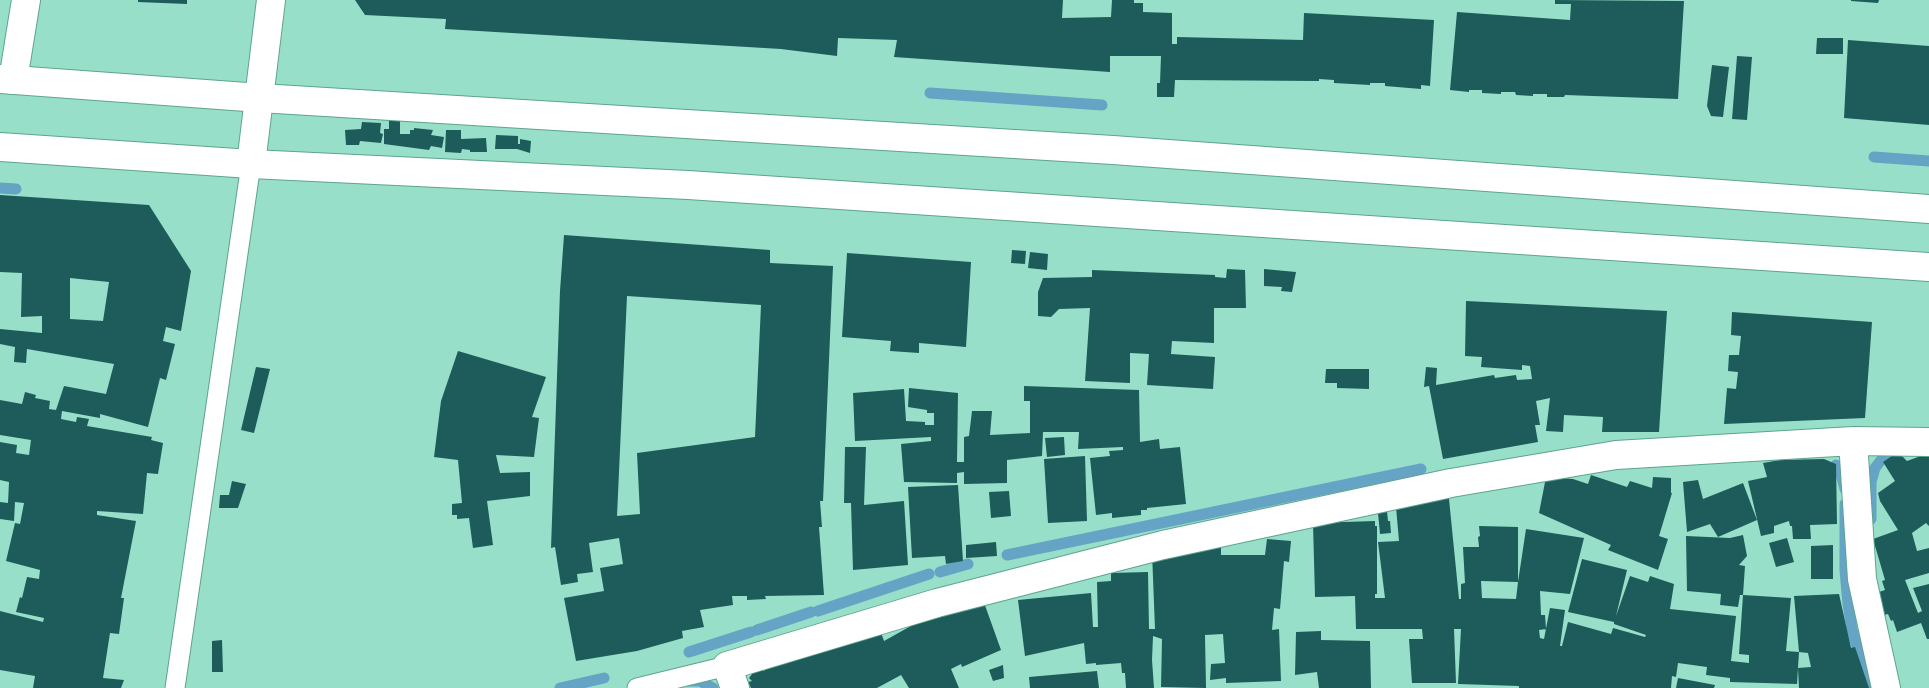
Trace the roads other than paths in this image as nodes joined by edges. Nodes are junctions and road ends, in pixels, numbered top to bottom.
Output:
1 (26, 0) edge
2 (272, 0) edge
3 (6, 80) edge
4 (260, 98) junction
5 (0, 146) edge
6 (251, 164) junction
7 (1929, 209) edge
8 (1929, 267) edge
9 (1853, 442) junction
10 (1929, 442) edge
11 (731, 677) edge
12 (175, 688) edge
13 (637, 688) edge
14 (1886, 688) edge

1 - 3 main road
2 - 4 main road
3 - 4 main road
4 - 6 main road
4 - 7 main road
5 - 6 main road
6 - 8 main road
6 - 12 lane
9 - 10 main road
9 - 11 main road
9 - 14 main road
11 - 13 lane

